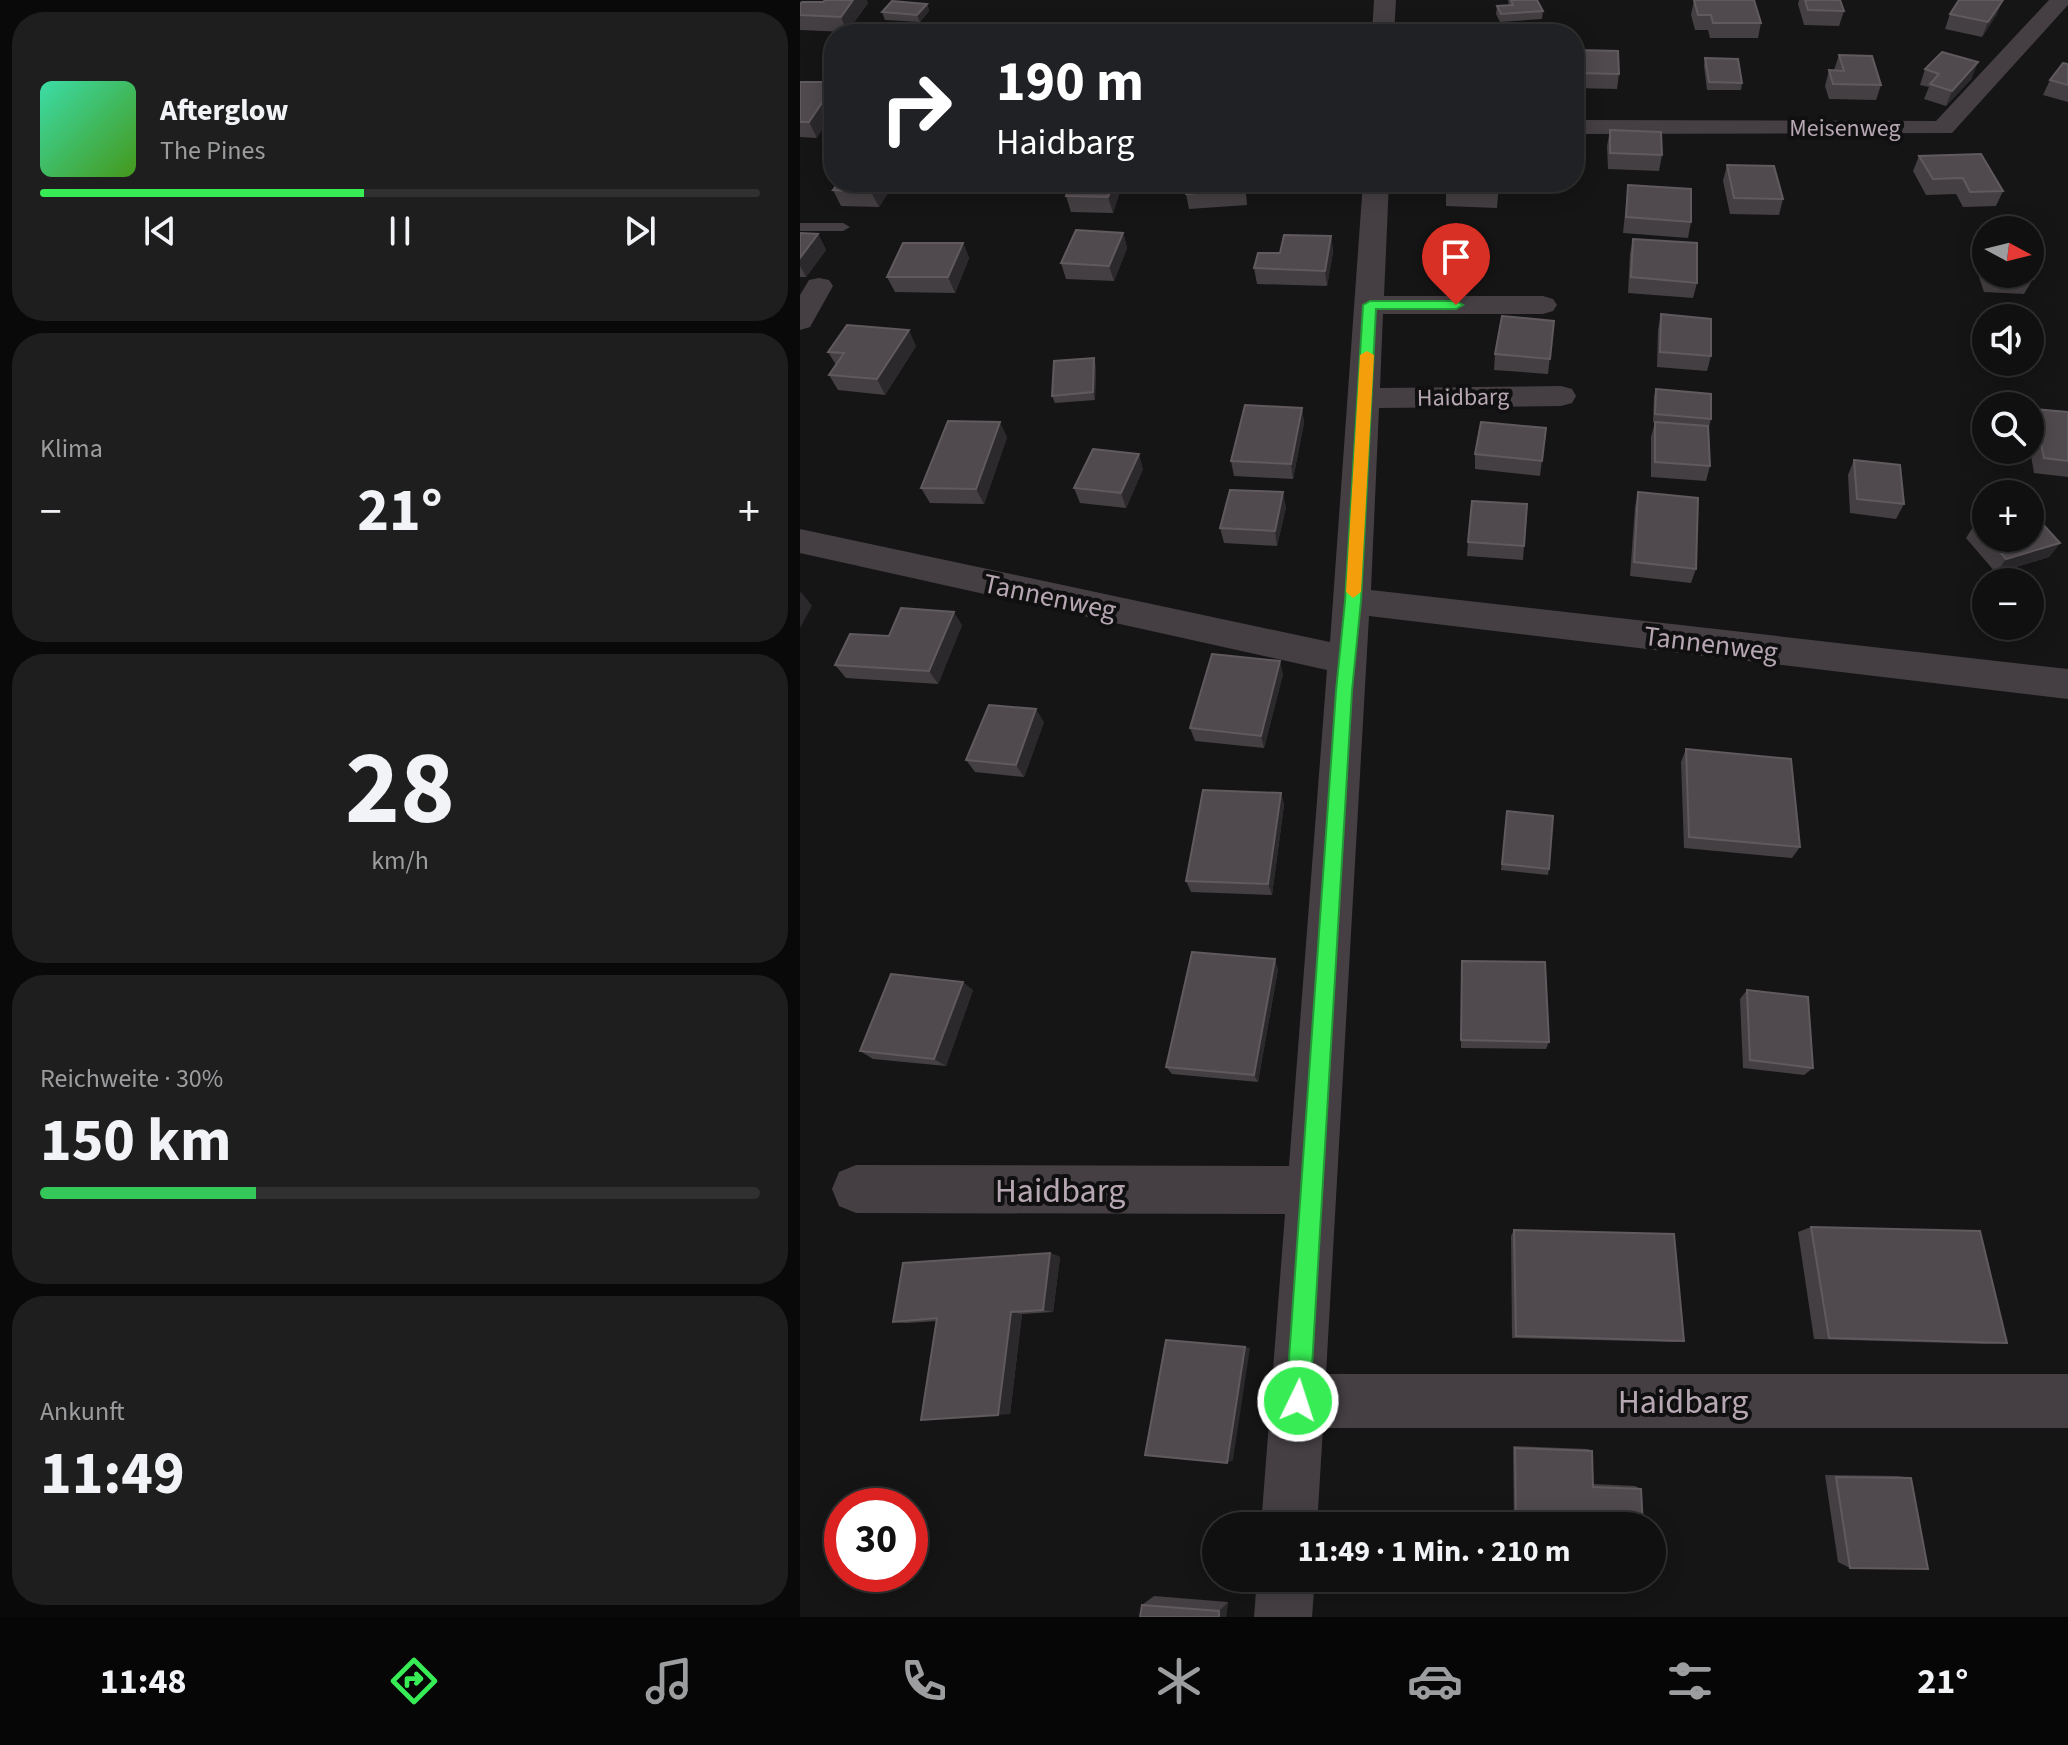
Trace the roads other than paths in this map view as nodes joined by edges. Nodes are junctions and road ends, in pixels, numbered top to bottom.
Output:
1 (1385, 0) edge
2 (2061, 0) edge
3 (1384, 24) edge
4 (1584, 127) edge
5 (1376, 192) edge
6 (800, 227) edge
7 (843, 227) dead end
8 (819, 286) dead end
9 (1370, 305) junction
10 (1543, 305) dead end
11 (800, 321) edge
12 (1561, 396) dead end
13 (1365, 398) junction
14 (800, 541) edge
15 (1353, 601) junction
16 (1346, 660) junction
17 (2068, 684) edge
18 (856, 1189) dead end
19 (1311, 1190) junction
20 (1298, 1401) junction
21 (2068, 1401) edge
22 (1290, 1512) edge
23 (1285, 1592) edge
24 (1283, 1617) edge

1 - 3 street
2 - 4 street, Meisenweg
5 - 9 street
6 - 7 lane
8 - 11 street
9 - 10 street
9 - 13 street
12 - 13 street, Haidbarg
13 - 15 street
14 - 16 street, Tannenweg
15 - 16 street
15 - 17 street, Tannenweg
16 - 19 street
18 - 19 street, Haidbarg
19 - 20 street
20 - 21 street, Haidbarg
20 - 22 street
23 - 24 street

